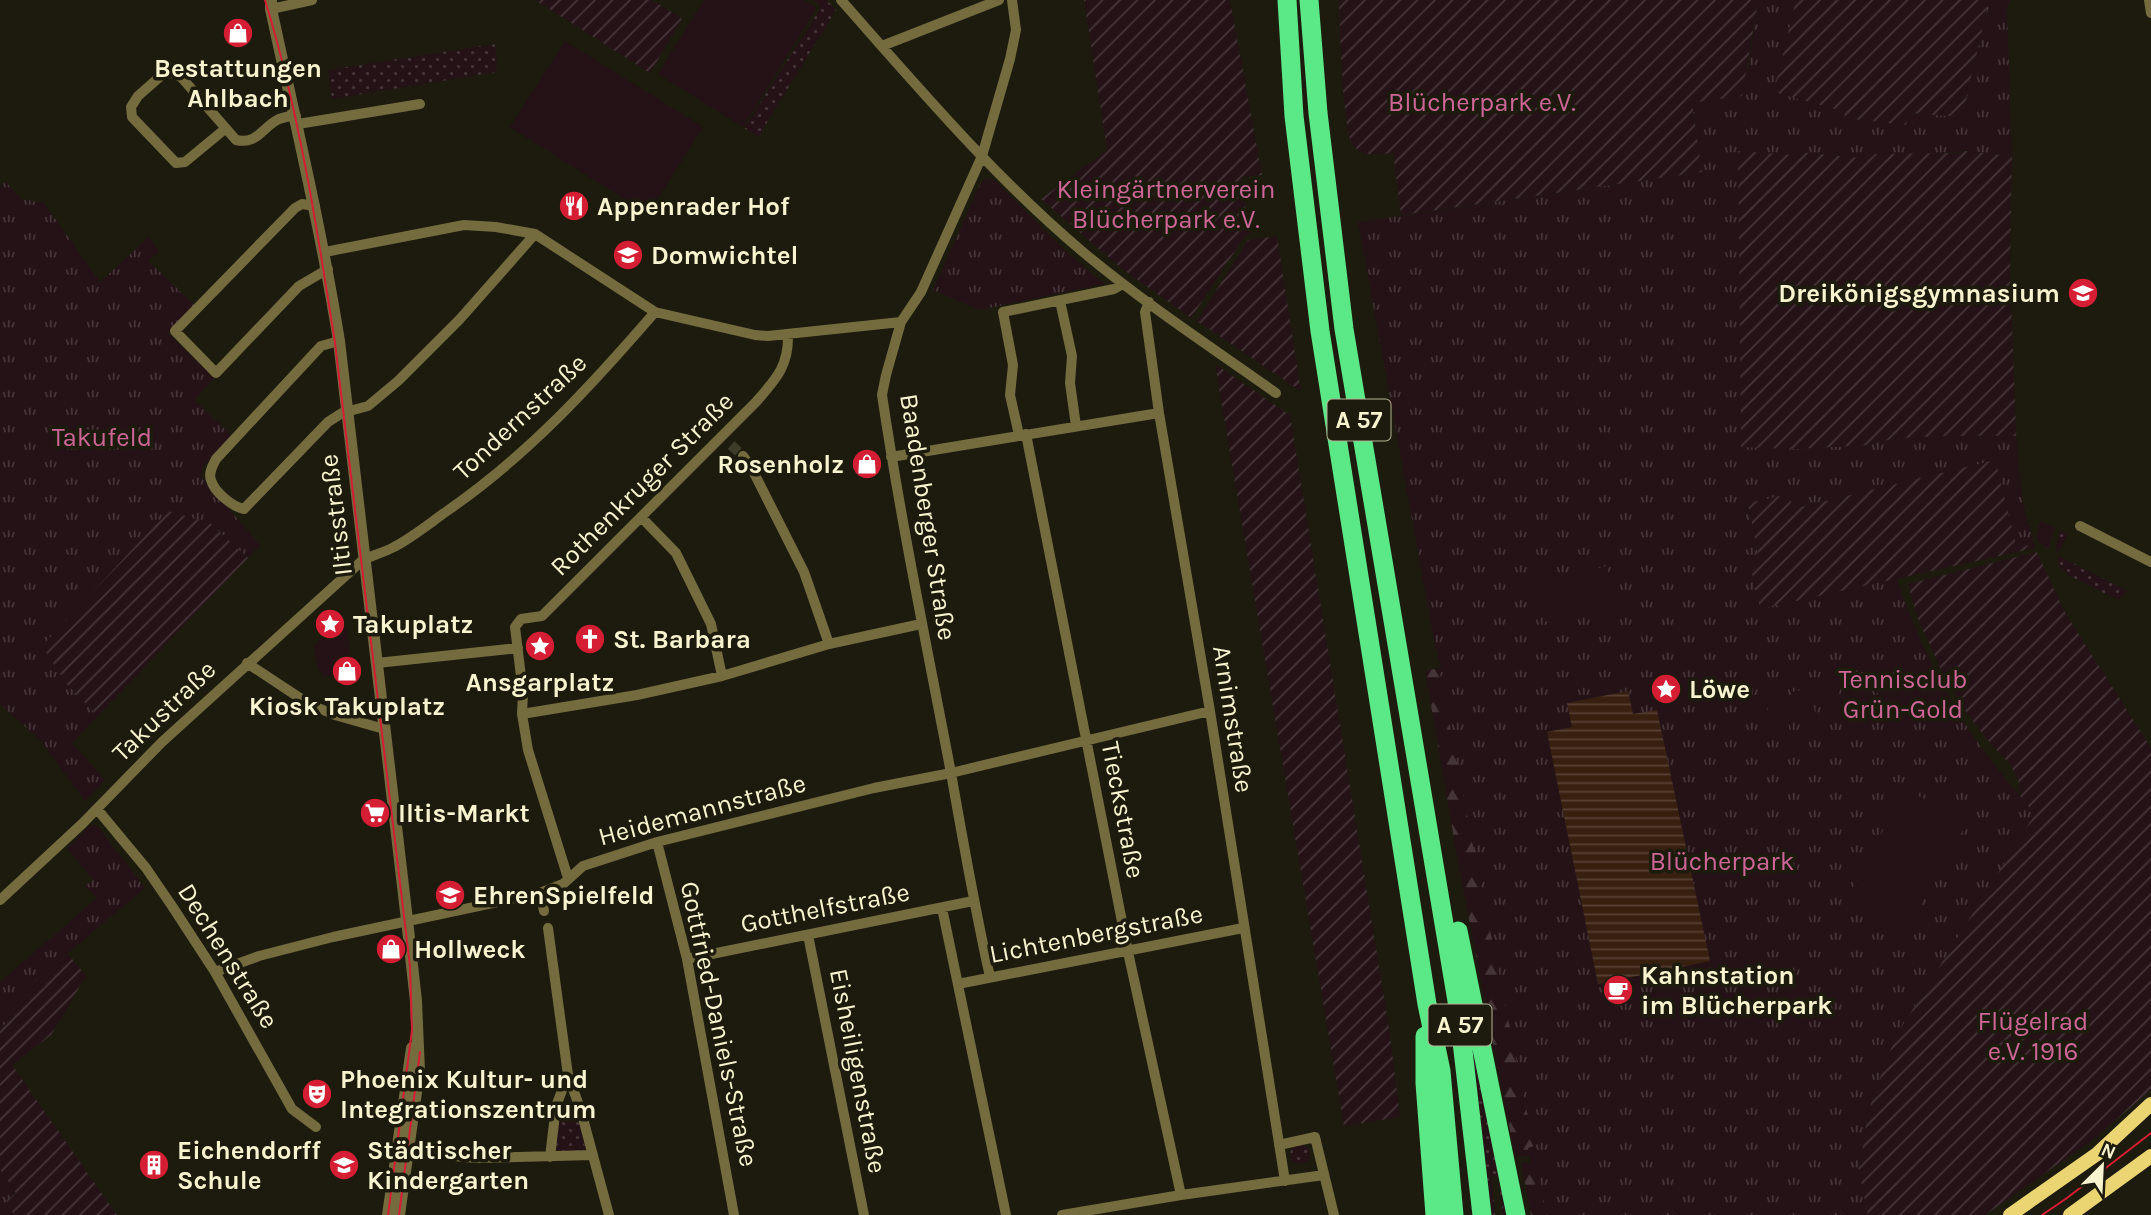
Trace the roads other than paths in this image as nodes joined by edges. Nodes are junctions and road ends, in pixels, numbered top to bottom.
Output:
1 (312, 0) edge
2 (841, 0) edge
3 (999, 0) edge
4 (1012, 0) edge
5 (1287, 0) edge
6 (1310, 0) edge
7 (2149, 0) edge
8 (268, 3) edge
9 (2151, 13) edge
10 (882, 46) junction
11 (419, 104) dead end
12 (297, 120) junction
13 (225, 128) junction
14 (982, 156) junction
15 (315, 206) junction
16 (535, 234) junction
17 (325, 252) junction
18 (328, 269) junction
19 (1123, 284) junction
20 (1060, 301) junction
21 (1149, 302) junction
22 (655, 312) junction
23 (901, 322) junction
24 (788, 334) junction
25 (339, 341) junction
26 (1276, 393) dead end
27 (346, 413) junction
28 (1159, 413) junction
29 (1076, 426) junction
30 (1022, 435) junction
31 (723, 436) junction
32 (731, 445) tunnel mouth
33 (743, 456) tunnel mouth
34 (891, 457) junction
35 (642, 518) junction
36 (2080, 526) dead end
37 (364, 559) junction
38 (2151, 562) edge
39 (920, 624) junction
40 (829, 644) junction
41 (517, 648) junction
42 (247, 663) junction
43 (377, 663) junction
44 (722, 676) junction
45 (1210, 711) junction
46 (522, 714) junction
47 (384, 729) junction
48 (1086, 741) junction
49 (951, 773) junction
50 (97, 809) junction
51 (1431, 836) junction
52 (657, 842) junction
53 (568, 878) junction
54 (540, 893) junction
55 (0, 900) edge
56 (973, 901) junction
57 (942, 908) junction
58 (544, 911) dead end
59 (407, 920) junction
60 (548, 928) dead end
61 (1243, 928) junction
62 (808, 935) junction
63 (1128, 952) junction
64 (687, 959) junction
65 (215, 972) junction
66 (990, 978) junction
67 (958, 984) junction
68 (1427, 1003) junction
69 (417, 1027) junction
70 (568, 1075) junction
71 (2151, 1104) edge
72 (2134, 1119) junction
73 (2151, 1122) edge
74 (316, 1127) dead end
75 (1279, 1144) junction
76 (407, 1152) junction
77 (593, 1155) junction
78 (2151, 1156) edge
79 (550, 1157) junction
80 (2151, 1169) edge
81 (2131, 1172) junction
82 (1324, 1175) junction
83 (1285, 1181) junction
84 (1181, 1195) junction
85 (388, 1215) edge
86 (399, 1215) edge
87 (609, 1215) edge
88 (734, 1215) edge
89 (864, 1215) edge
90 (1006, 1215) edge
91 (1062, 1215) edge
92 (1334, 1215) edge
93 (1435, 1215) edge
94 (1454, 1215) edge
95 (1482, 1215) edge
96 (1516, 1215) edge
97 (2010, 1215) edge
98 (2070, 1215) edge

1 - 8 street, Iltisstraße
2 - 10 street
3 - 10 street
4 - 14 street, Baadenberger Straße
5 - 68 highway, A 57
6 - 51 highway, A 57
7 - 9 street
8 - 12 street, Iltisstraße
10 - 14 street
11 - 12 street
12 - 13 street
12 - 15 street, Iltisstraße
13 - 13 street
14 - 19 street
14 - 23 street, Baadenberger Straße
15 - 17 street, Iltisstraße
15 - 18 street
16 - 17 street
16 - 22 street
16 - 27 street
17 - 18 street, Iltisstraße
18 - 25 street, Iltisstraße
19 - 20 street
19 - 21 street
20 - 29 street
20 - 30 street, Tieckstraße
21 - 26 street
21 - 28 street, Arnimstraße
22 - 24 street
22 - 37 street, Tondernstraße
23 - 24 street
23 - 34 street, Baadenberger Straße
24 - 31 street, Rothenkruger Straße
25 - 27 street, Iltisstraße
25 - 27 street
27 - 37 street, Iltisstraße
28 - 29 street
28 - 45 street, Arnimstraße
29 - 30 street
30 - 34 street
30 - 48 street, Tieckstraße
31 - 32 street
31 - 35 street, Rothenkruger Straße
33 - 40 street
34 - 39 street, Baadenberger Straße
35 - 41 street, Rothenkruger Straße
35 - 44 street
36 - 38 street
37 - 42 street, Takustraße
37 - 43 street, Iltisstraße
39 - 40 street
39 - 49 street, Baadenberger Straße
40 - 44 street
41 - 43 street
41 - 46 street
42 - 47 street
42 - 50 street, Takustraße
43 - 47 street, Iltisstraße
44 - 46 street
45 - 48 street, Heidemannstraße
45 - 61 street, Arnimstraße
46 - 53 street
47 - 59 street, Iltisstraße
48 - 49 street, Heidemannstraße
48 - 63 street, Tieckstraße
49 - 52 street, Heidemannstraße
49 - 56 street, Baadenberger Straße
50 - 55 street, Takustraße
50 - 65 street, Dechenstraße
51 - 95 highway, A 57
51 - 96 highway
52 - 53 street, Heidemannstraße
52 - 64 street, Gottfried-Daniels-Straße
53 - 54 street, Heidemannstraße
54 - 58 street
54 - 59 street, Heidemannstraße
56 - 57 street, Gotthelfstraße
56 - 66 street, Baadenberger Straße
57 - 62 street, Gotthelfstraße
57 - 67 street
59 - 65 street, Heidemannstraße
59 - 69 street, Iltisstraße
60 - 70 street
61 - 63 street, Lichtenbergstraße
61 - 75 street, Arnimstraße
62 - 64 street, Gotthelfstraße
62 - 89 street, Eisheiligenstraße
63 - 66 street, Lichtenbergstraße
63 - 84 street, Tieckstraße
64 - 88 street, Gottfried-Daniels-Straße
65 - 74 street, Dechenstraße
66 - 67 street, Lichtenbergstraße
67 - 90 street
68 - 93 highway
68 - 94 highway, A 57
69 - 76 street, Iltisstraße
69 - 85 street, Iltisstraße
70 - 77 street
70 - 79 street
71 - 72 main road
72 - 73 main road
72 - 97 main road
75 - 82 street
75 - 83 street, Arnimstraße
76 - 79 street
76 - 86 street, Iltisstraße
77 - 79 street
77 - 87 street
78 - 81 main road
80 - 81 main road
81 - 98 main road
82 - 83 street
82 - 92 street
83 - 84 street
84 - 91 street

